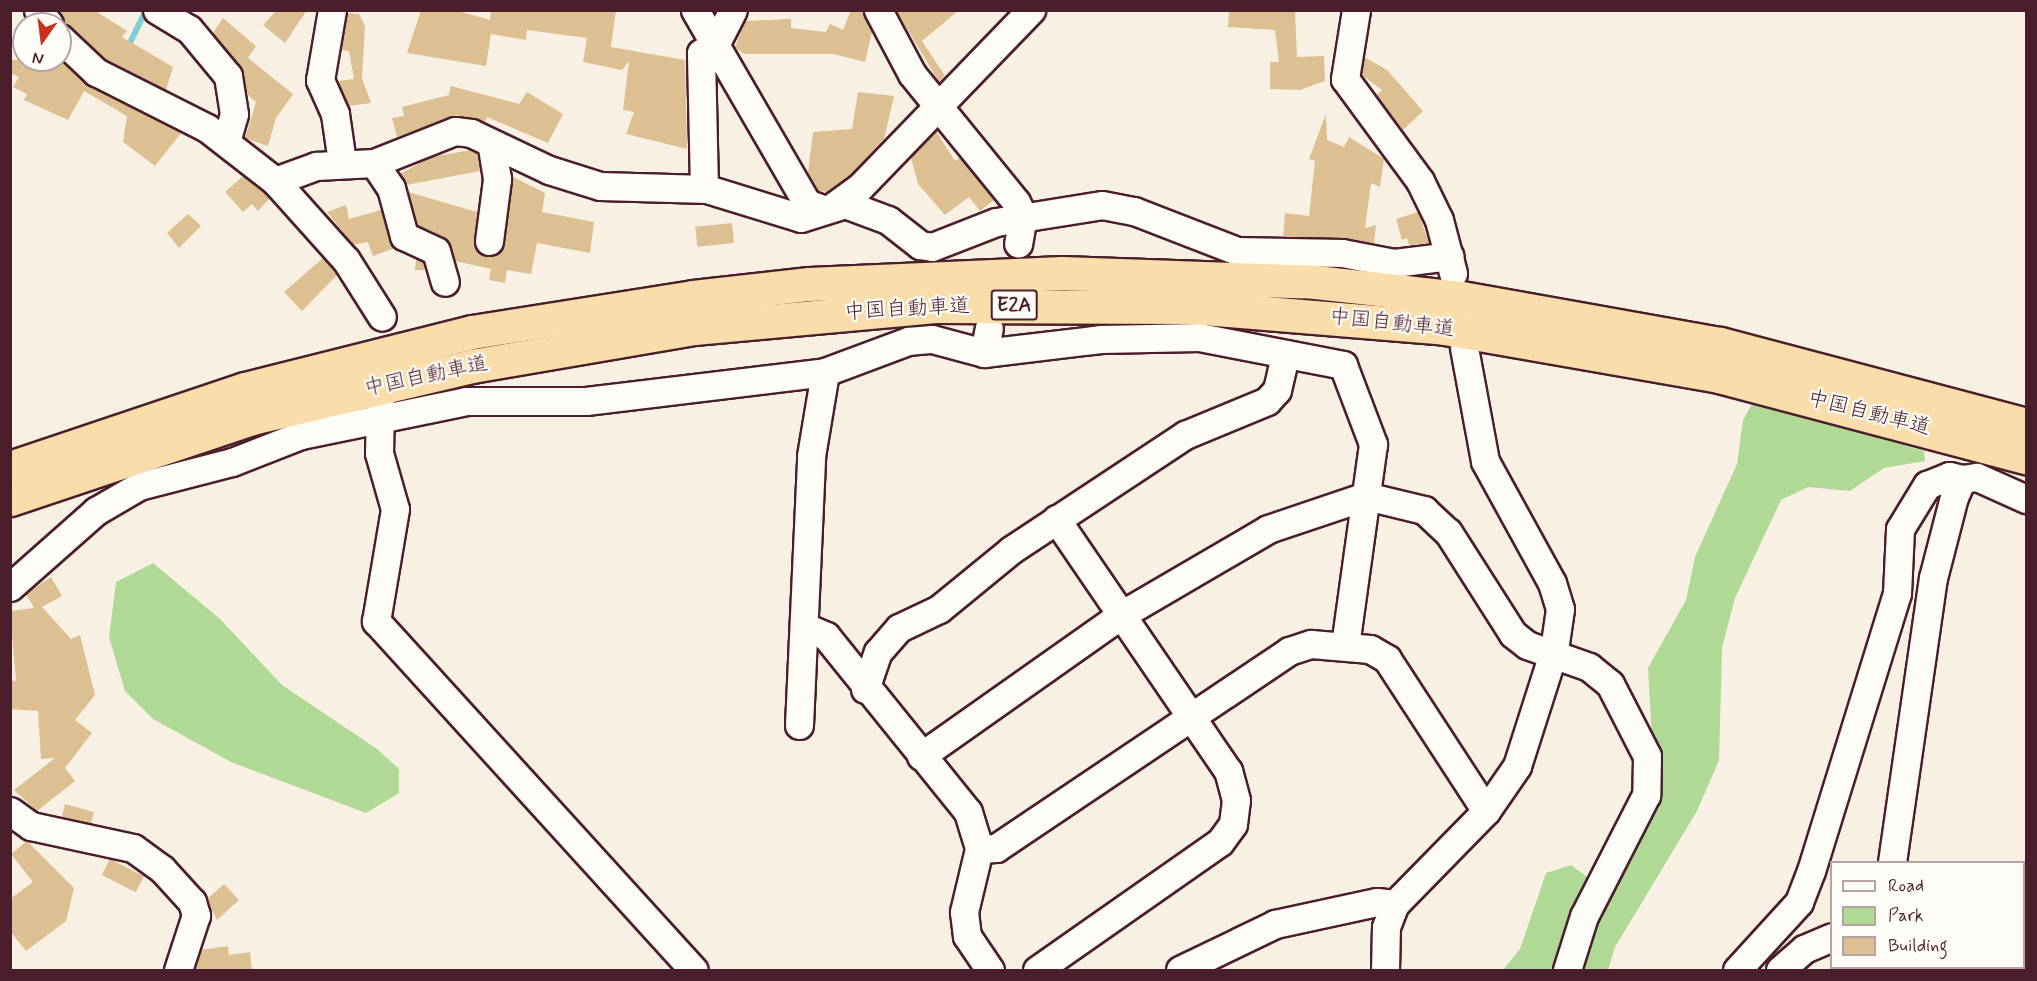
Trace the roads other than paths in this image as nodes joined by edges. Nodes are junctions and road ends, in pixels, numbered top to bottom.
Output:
1 (157, 10) edge
2 (332, 10) edge
3 (694, 10) edge
4 (733, 10) edge
5 (878, 10) edge
6 (1030, 10) edge
7 (1356, 10) edge
8 (715, 45) junction
9 (72, 49) edge
10 (937, 106) junction
11 (226, 142) junction
12 (490, 143) junction
13 (342, 162) junction
14 (374, 163) junction
15 (275, 181) junction
16 (704, 188) junction
17 (828, 209) junction
18 (1023, 216) junction
19 (489, 241) dead end
20 (1018, 244) dead end
21 (446, 282) dead end
22 (382, 317) dead end
23 (1464, 348) dead end
24 (1285, 354) junction
25 (825, 372) junction
26 (379, 414) junction
27 (2026, 425) edge
28 (2026, 457) edge
29 (10, 468) edge
30 (1962, 479) junction
31 (1366, 496) junction
32 (10, 499) edge
33 (2026, 499) edge
34 (1056, 519) junction
35 (10, 586) edge
36 (1121, 615) junction
37 (805, 627) junction
38 (1345, 645) junction
39 (1554, 650) junction
40 (865, 689) junction
41 (1190, 717) junction
42 (799, 725) dead end
43 (921, 756) junction
44 (10, 811) edge
45 (1486, 811) junction
46 (979, 849) junction
47 (1892, 861) edge
48 (1395, 904) junction
49 (1830, 938) edge
50 (178, 970) edge
51 (694, 970) edge
52 (990, 970) edge
53 (1037, 970) edge
54 (1180, 970) edge
55 (1385, 970) edge
56 (1567, 970) edge
57 (1737, 970) edge
58 (1780, 970) edge

1 - 11 street
2 - 13 street
3 - 8 street
4 - 8 street
5 - 10 street
6 - 10 street
7 - 18 street
8 - 16 street
8 - 17 street
9 - 11 street
10 - 17 street
10 - 18 street
11 - 15 street
12 - 14 street
12 - 16 street
12 - 19 street
13 - 14 street
13 - 15 street
14 - 21 street
15 - 22 street
16 - 17 street
17 - 18 street
18 - 20 street
23 - 39 street
24 - 25 street
24 - 31 street
24 - 34 street
25 - 26 street
25 - 37 street
26 - 35 street
26 - 51 street
27 - 29 highway, 中国自動車道 / E2A
28 - 32 highway, 中国自動車道 / E2A
30 - 33 street
30 - 47 street
30 - 57 street
31 - 36 street
31 - 38 street
31 - 39 street
34 - 36 street
34 - 40 street
36 - 41 street
36 - 43 street
37 - 40 street
37 - 42 street
38 - 41 street
38 - 45 street
39 - 45 street
39 - 56 street
40 - 43 street
41 - 46 street
41 - 53 street
43 - 46 street
44 - 50 street
45 - 48 street
46 - 52 street
48 - 54 street
48 - 55 street
49 - 58 street

